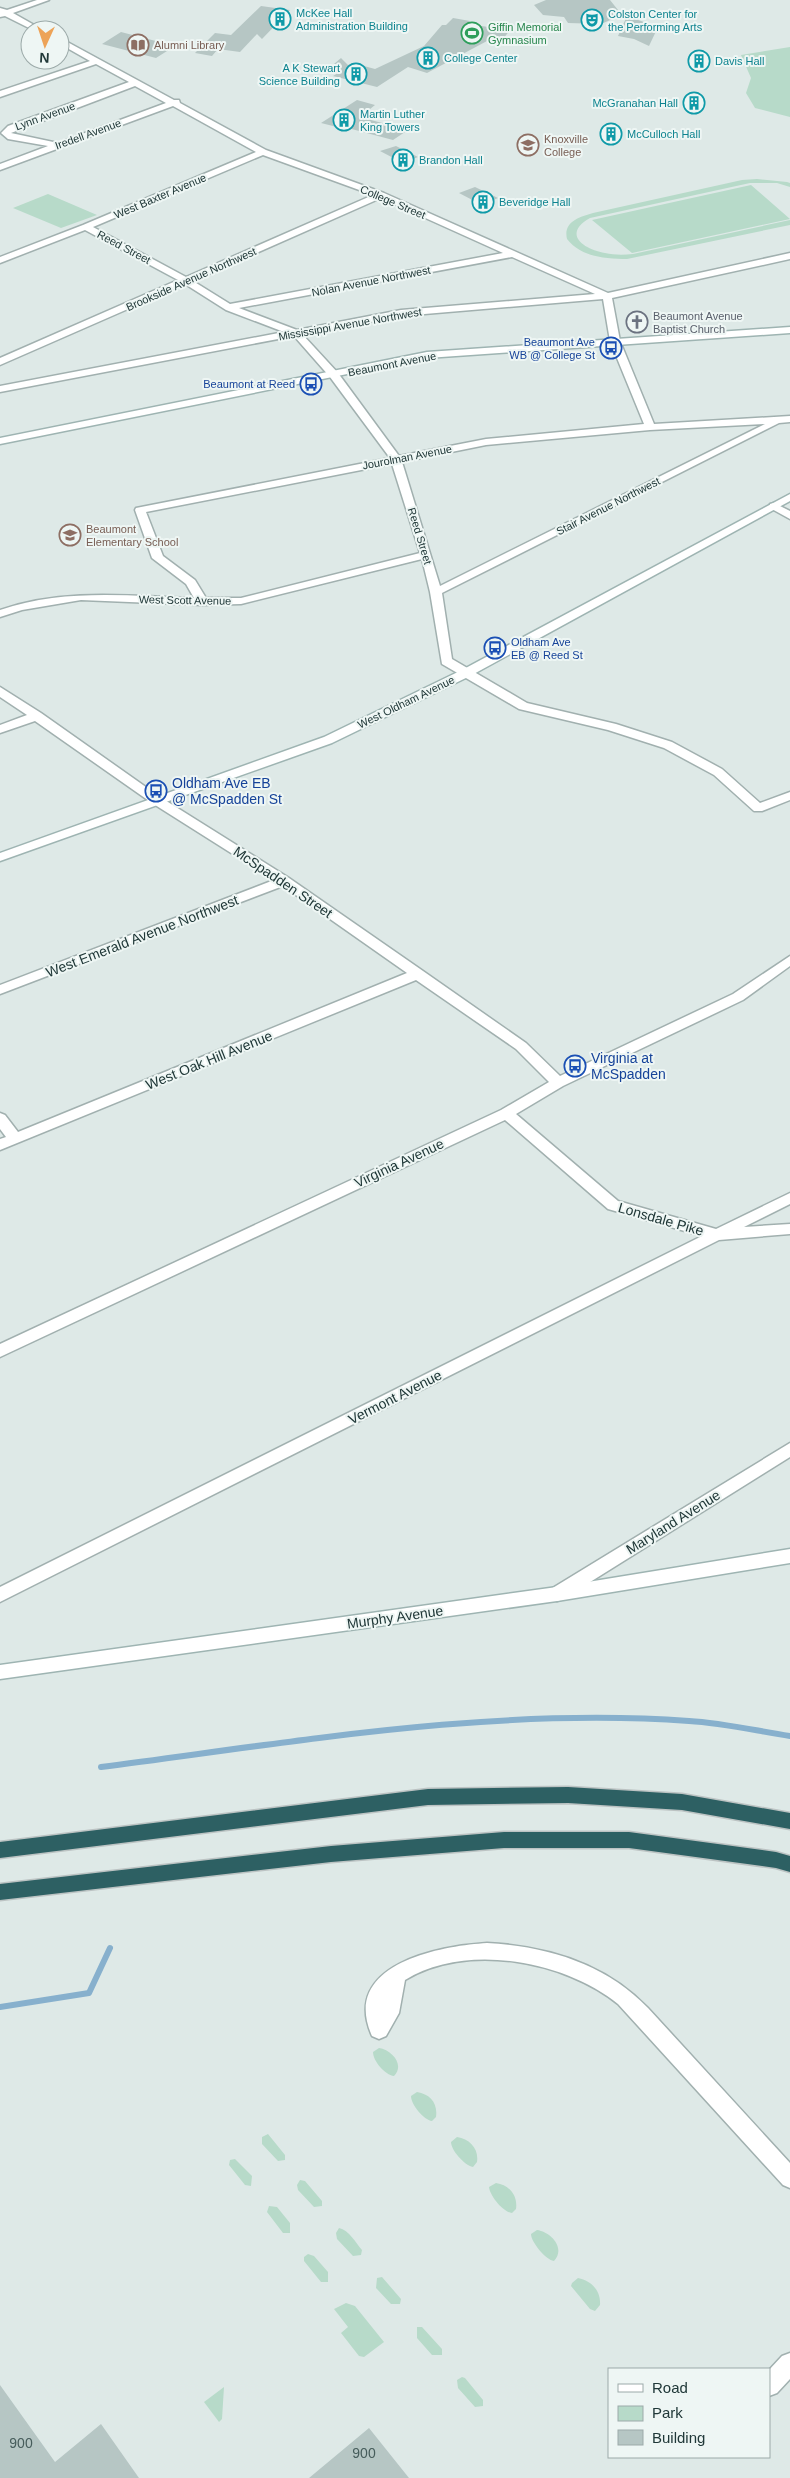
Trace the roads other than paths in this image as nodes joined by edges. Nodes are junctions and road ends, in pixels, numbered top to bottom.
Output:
1 (45, 0) edge
2 (2, 13) edge
3 (20, 21) edge
4 (70, 46) edge
5 (98, 60) junction
6 (137, 82) junction
7 (0, 94) edge
8 (176, 102) junction
9 (56, 146) junction
10 (264, 152) junction
11 (0, 167) edge
12 (381, 196) junction
13 (86, 227) junction
14 (512, 254) junction
15 (790, 256) edge
16 (0, 260) edge
17 (187, 281) junction
18 (607, 296) junction
19 (229, 308) junction
20 (790, 330) edge
21 (296, 333) junction
22 (615, 341) junction
23 (0, 362) edge
24 (334, 375) junction
25 (0, 389) edge
26 (785, 420) edge
27 (650, 427) junction
28 (0, 442) edge
29 (396, 460) junction
30 (790, 497) edge
31 (774, 506) junction
32 (790, 516) edge
33 (426, 555) junction
34 (436, 592) junction
35 (202, 602) junction
36 (0, 614) edge
37 (466, 673) junction
38 (0, 691) edge
39 (37, 716) junction
40 (0, 728) edge
41 (790, 796) edge
42 (156, 800) junction
43 (0, 857) edge
44 (284, 881) junction
45 (790, 960) edge
46 (418, 974) junction
47 (0, 990) edge
48 (558, 1083) junction
49 (506, 1113) junction
50 (0, 1118) edge
51 (16, 1139) junction
52 (0, 1145) edge
53 (790, 1198) edge
54 (790, 1228) edge
55 (718, 1235) junction
56 (0, 1350) edge
57 (790, 1449) edge
58 (790, 1556) edge
59 (557, 1594) junction
60 (0, 1595) edge
61 (0, 1672) edge
62 (790, 1820) edge
63 (0, 1850) edge
64 (790, 1864) edge
65 (0, 1892) edge
66 (397, 1975) dead end
67 (790, 2178) edge
68 (790, 2364) edge
69 (770, 2384) edge

1 - 2 street
2 - 3 street
4 - 5 street, College Street
5 - 6 street, College Street
5 - 7 street
6 - 8 street, College Street
6 - 9 street, Lynn Avenue
8 - 9 street, Iredell Avenue
8 - 10 street, College Street
9 - 11 street, Iredell Avenue
10 - 12 street, College Street
10 - 13 street, West Baxter Avenue
12 - 14 street, College Street
12 - 17 street, Brookside Avenue Northwest
13 - 16 street, West Baxter Avenue
13 - 17 street, Reed Street
14 - 18 street, College Street
14 - 19 street, Nolan Avenue Northwest
15 - 18 street, Mississippi Avenue Northwest
17 - 19 street, Reed Street
17 - 23 street, Brookside Avenue Northwest
18 - 21 street, Mississippi Avenue Northwest
18 - 22 street
19 - 21 street, Reed Street
20 - 22 street, Beaumont Avenue
21 - 24 street, Reed Street
21 - 25 street, Mississippi Avenue Northwest
22 - 24 street, Beaumont Avenue
22 - 27 street
24 - 28 street, Beaumont Avenue
24 - 29 street, Reed Street
26 - 27 street, Jourolman Avenue
26 - 34 street, Stair Avenue Northwest
27 - 29 street, Jourolman Avenue
29 - 33 street, Reed Street
29 - 35 street, Jourolman Avenue
30 - 31 street, West Oldham Avenue
31 - 32 street
31 - 37 street, West Oldham Avenue
33 - 34 street, Reed Street
33 - 35 street, West Scott Avenue
34 - 37 street, Reed Street
35 - 36 street, West Scott Avenue
37 - 41 street, Reed Street
37 - 42 street, West Oldham Avenue
38 - 39 street, McSpadden Street
39 - 40 street
39 - 42 street, McSpadden Street
42 - 43 street, West Oldham Avenue
42 - 44 street, McSpadden Street
44 - 46 street, McSpadden Street
44 - 47 street, West Emerald Avenue Northwest
45 - 48 street, Virginia Avenue
46 - 48 street, McSpadden Street
46 - 51 street, West Oak Hill Avenue
48 - 49 street, Virginia Avenue
49 - 55 street, Lonsdale Pike
49 - 56 street, Virginia Avenue
50 - 51 street
51 - 52 street, West Oak Hill Avenue
53 - 55 street, Vermont Avenue
54 - 55 street, Lonsdale Pike
55 - 60 street, Vermont Avenue
57 - 59 street, Maryland Avenue
58 - 59 street, Murphy Avenue
59 - 61 street, Murphy Avenue
62 - 63 highway
64 - 65 highway
66 - 67 street
68 - 69 street

